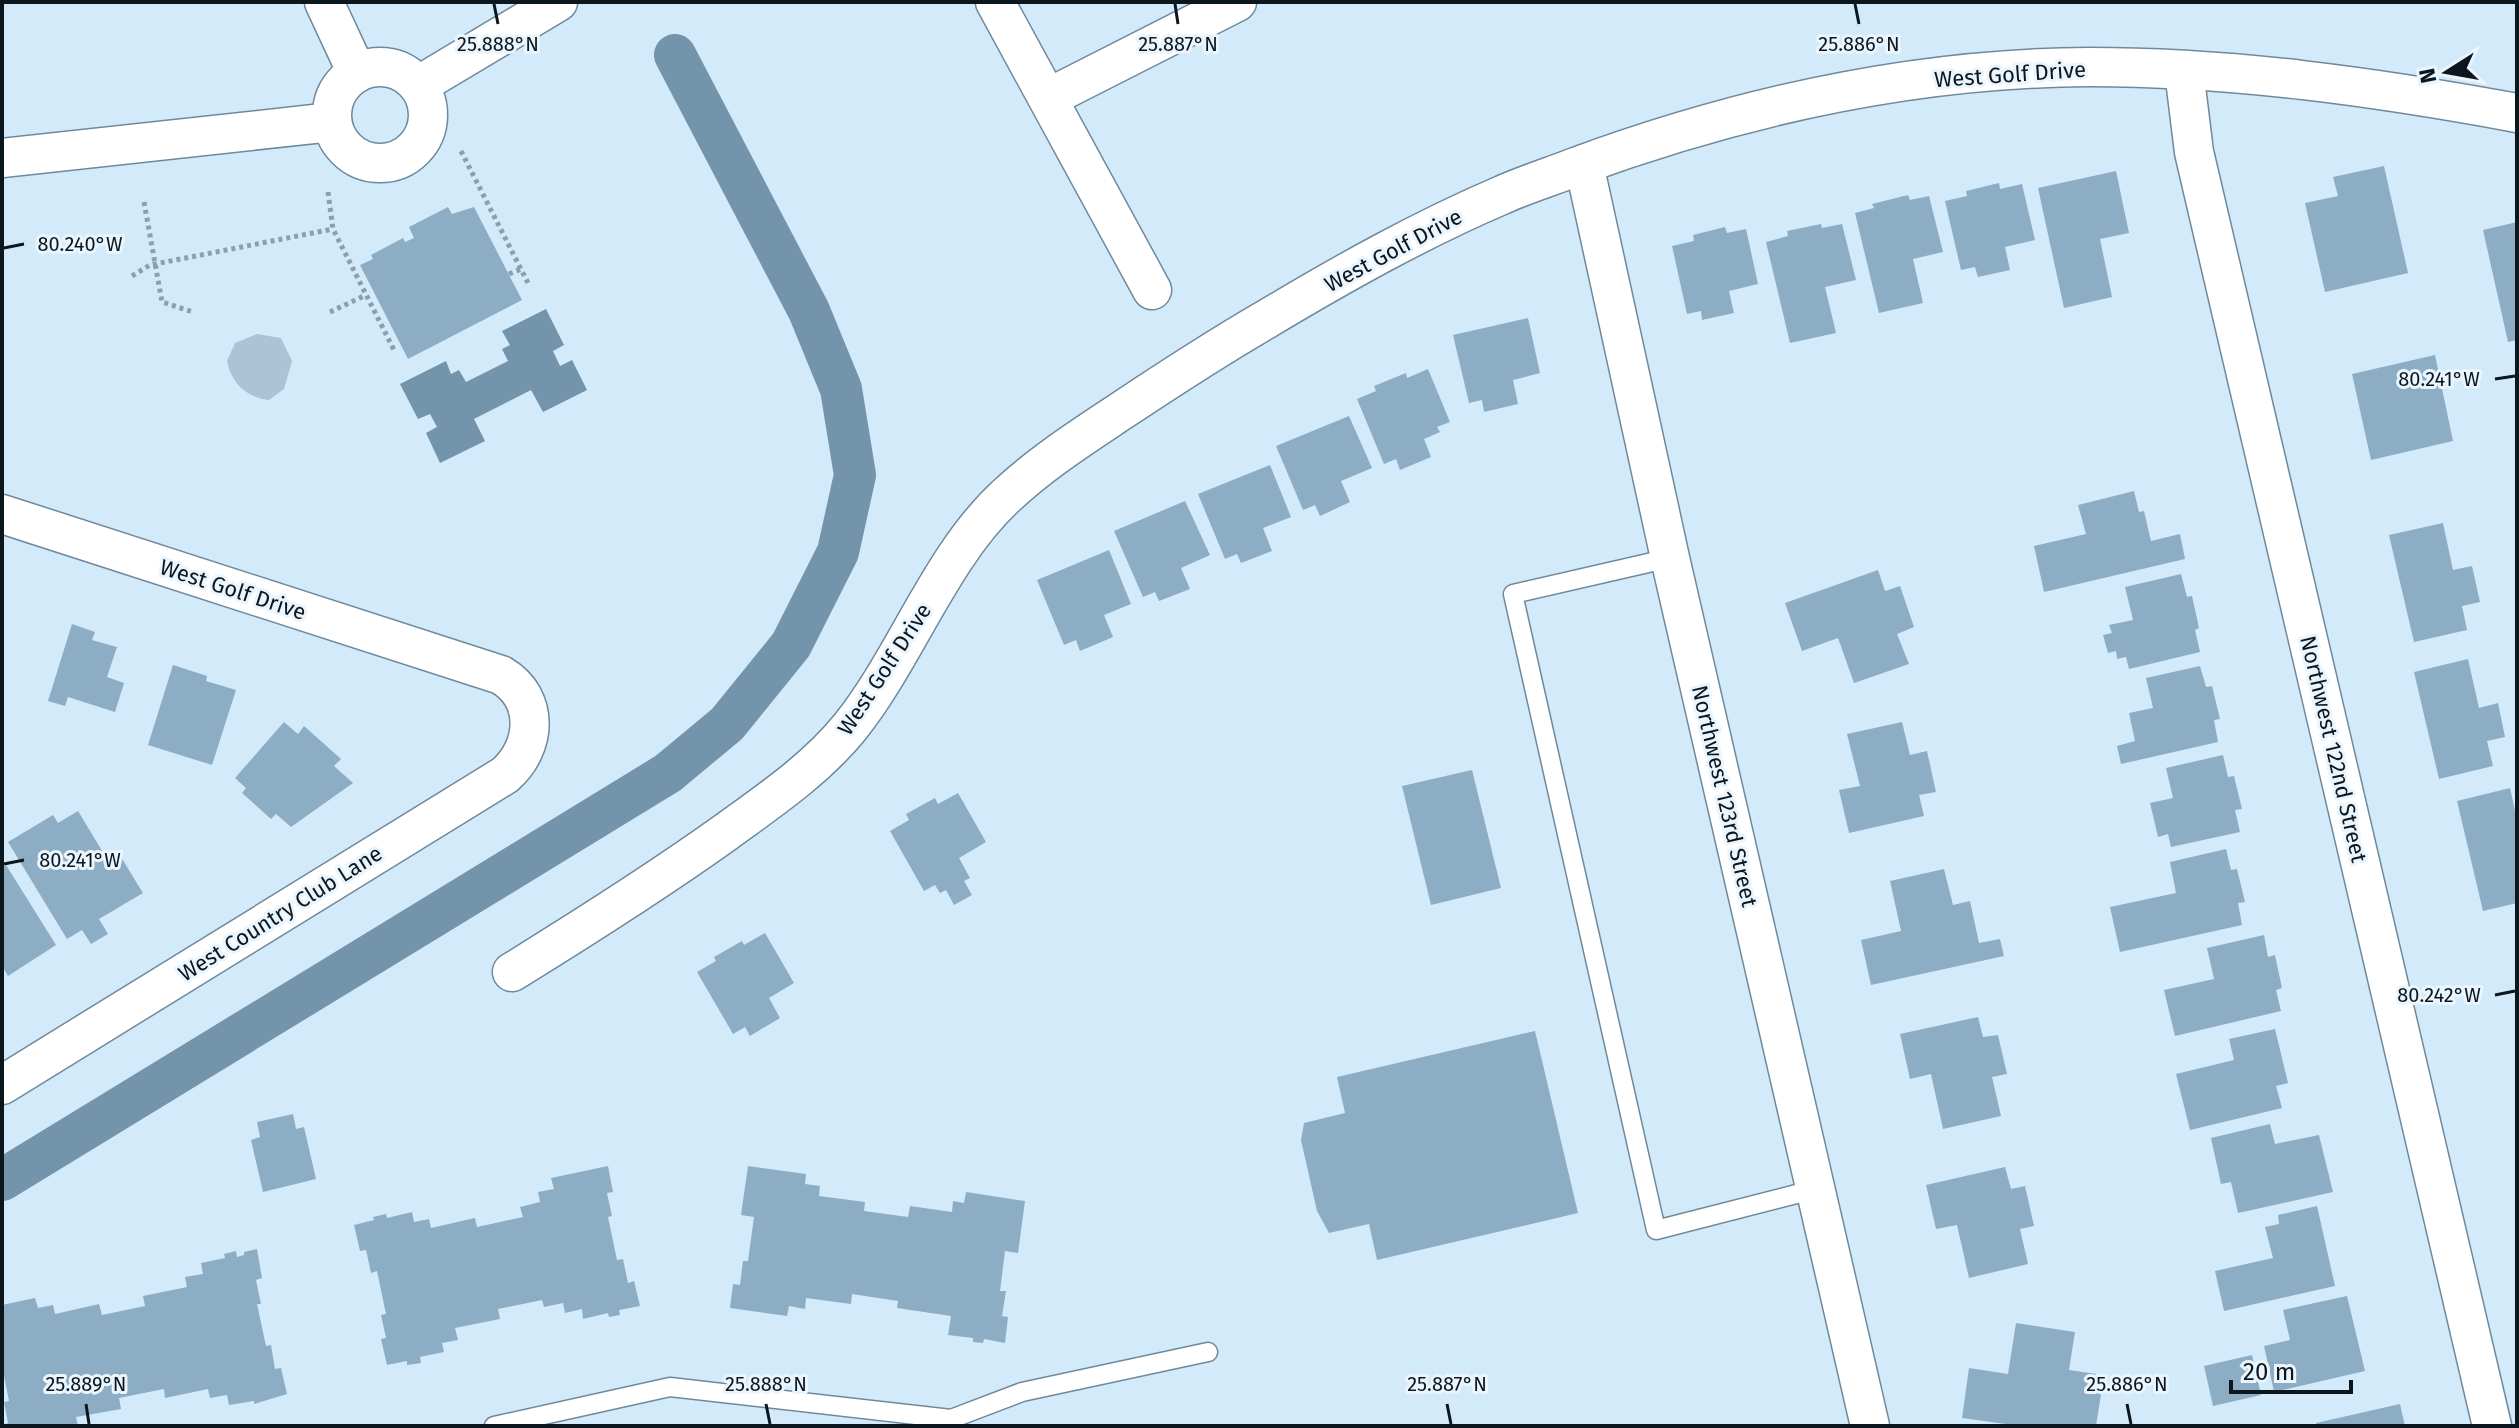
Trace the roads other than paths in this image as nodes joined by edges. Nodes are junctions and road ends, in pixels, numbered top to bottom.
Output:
1 (324, 2) edge
2 (558, 2) edge
3 (995, 2) edge
4 (1237, 2) edge
5 (2184, 71) junction
6 (357, 73) junction
7 (419, 85) junction
8 (1048, 98) junction
9 (2517, 113) edge
10 (332, 122) junction
11 (2, 158) edge
12 (1584, 164) junction
13 (1152, 290) dead end
14 (2, 514) edge
15 (1670, 558) junction
16 (530, 720) joint
17 (512, 972) dead end
18 (2, 1085) edge
19 (1816, 1189) junction
20 (1208, 1352) dead end
21 (953, 1422) edge
22 (494, 1426) edge
23 (1870, 1426) edge
24 (2492, 1426) edge

1 - 6 street
2 - 7 street
3 - 8 street
4 - 8 street
5 - 9 street, West Golf Drive
5 - 12 street, West Golf Drive
5 - 24 street, Northwest 122nd Street
6 - 7 street
6 - 10 street
7 - 10 street
8 - 13 street
10 - 11 street
12 - 15 street, Northwest 123rd Street
12 - 17 street, West Golf Drive
14 - 16 street, West Golf Drive
15 - 19 street, Northwest 123rd Street
15 - 19 lane
16 - 18 street, West Country Club Lane
19 - 23 street, Northwest 123rd Street
20 - 21 lane
21 - 22 lane

